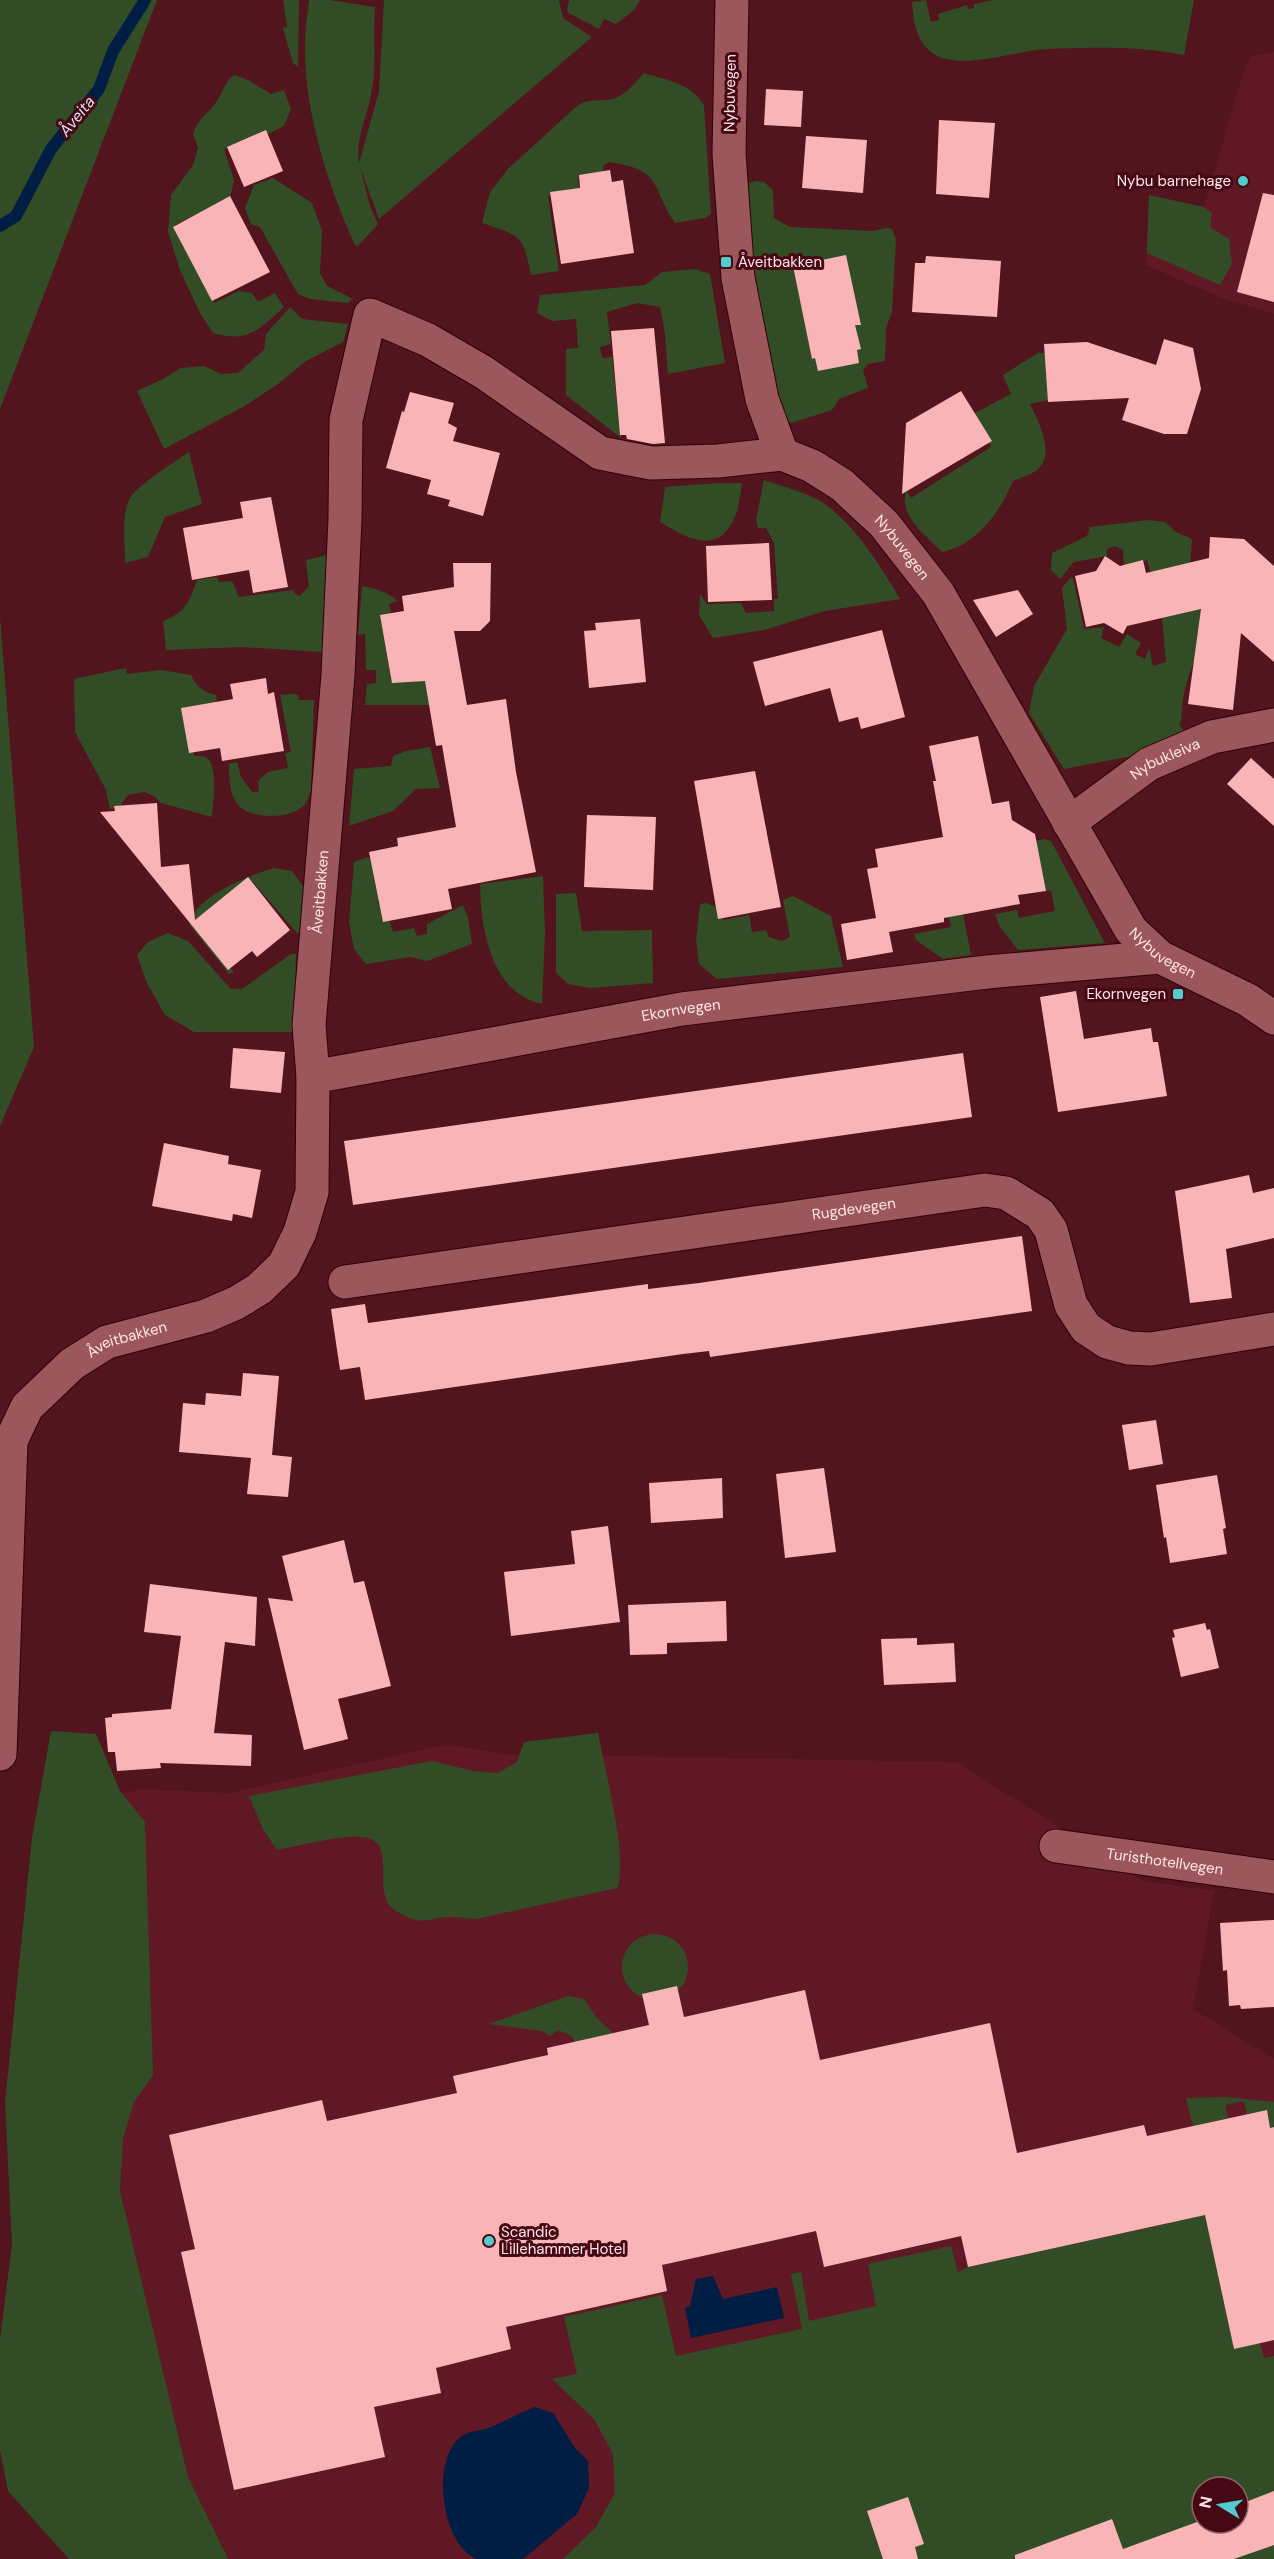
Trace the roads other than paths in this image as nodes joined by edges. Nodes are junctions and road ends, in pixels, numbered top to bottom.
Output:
1 (732, 0) edge
2 (782, 454) junction
3 (1274, 724) edge
4 (1069, 823) junction
5 (1160, 957) junction
6 (1274, 1018) edge
7 (313, 1077) junction
8 (345, 1282) dead end
9 (1274, 1329) edge
10 (0, 1754) edge
11 (1056, 1846) dead end
12 (1274, 1877) edge

1 - 2 street, Nybuvegen
2 - 4 street, Nybuvegen
2 - 7 street, Åveitbakken
3 - 4 street, Nybukleiva
4 - 5 street, Nybuvegen
5 - 6 street, Nybuvegen
5 - 7 street, Ekornvegen
7 - 10 street, Åveitbakken
8 - 9 street, Rugdevegen
11 - 12 street, Turisthotellvegen

